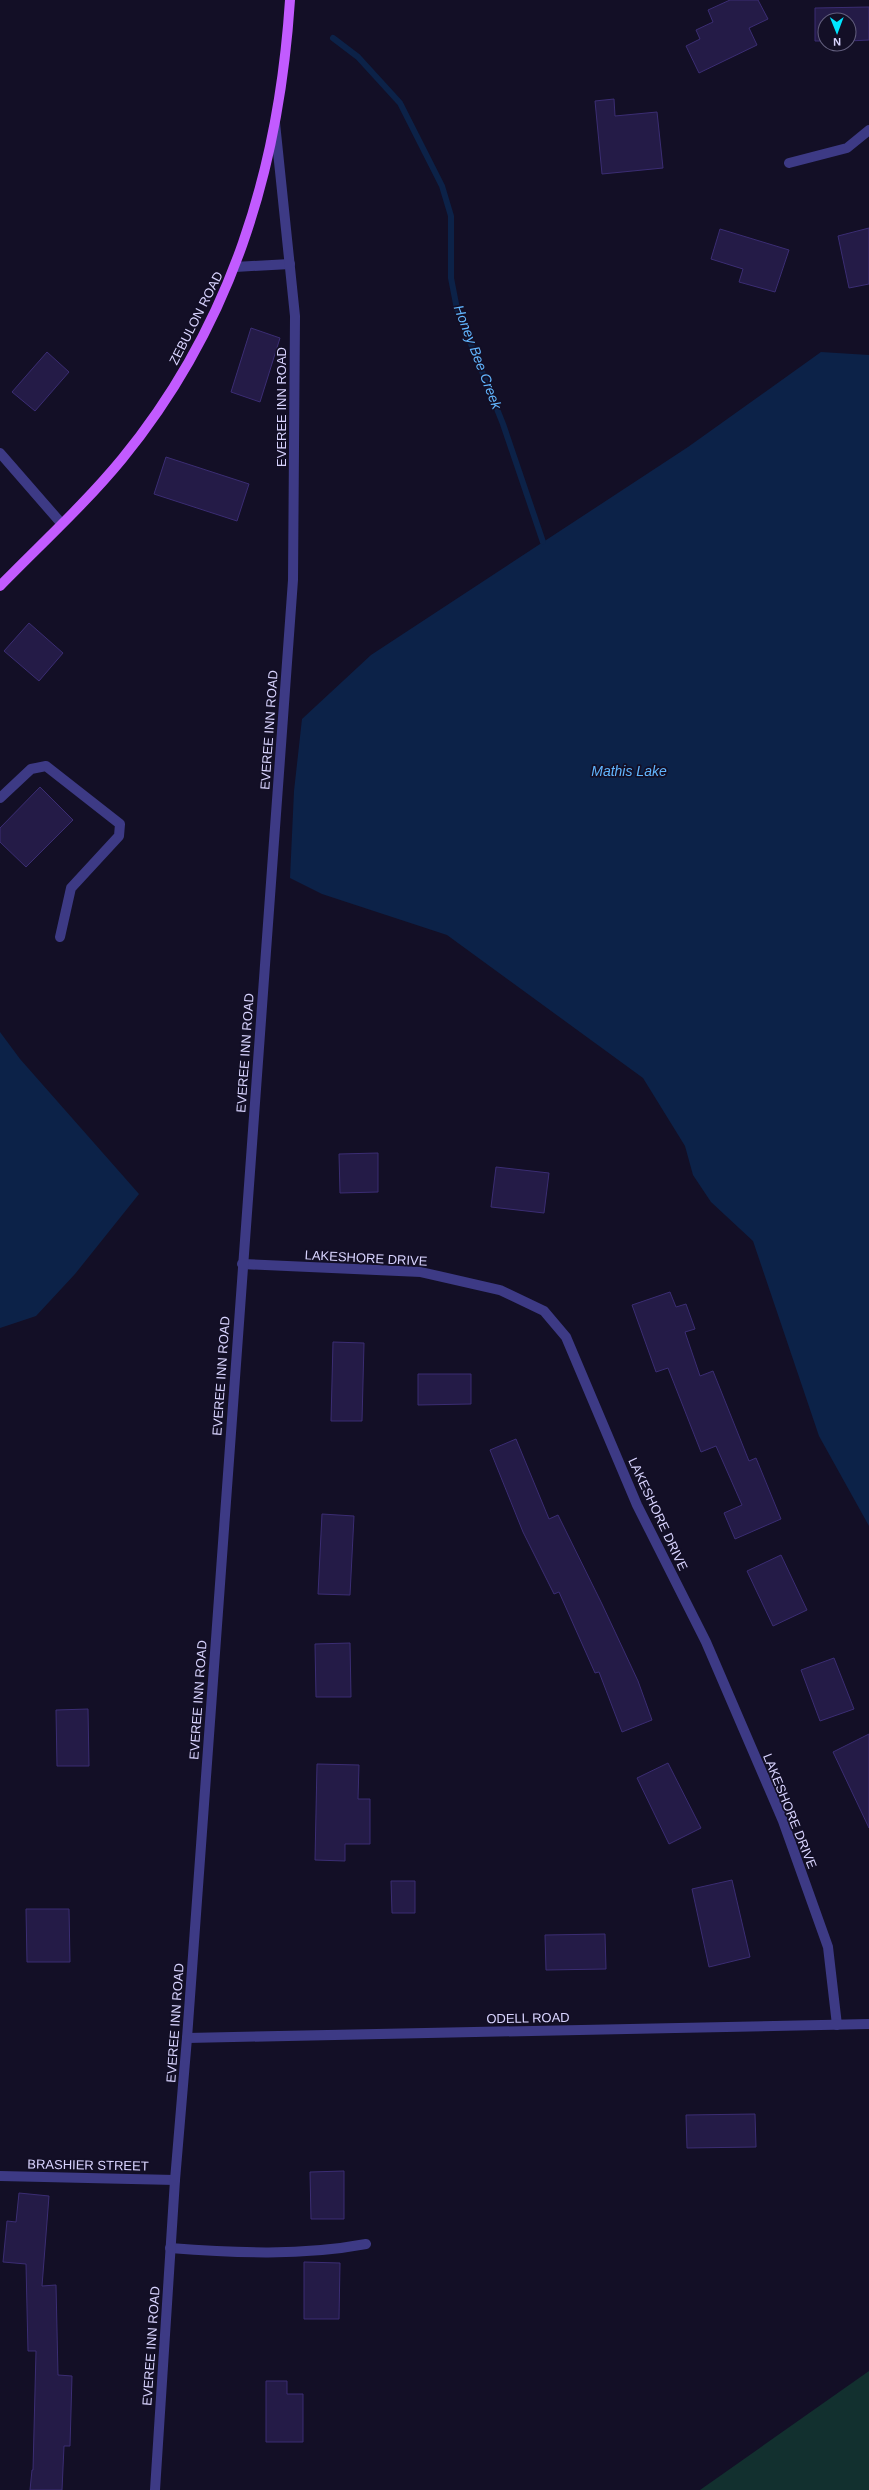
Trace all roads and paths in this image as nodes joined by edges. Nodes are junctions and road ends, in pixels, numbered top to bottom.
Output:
1 (290, 0) edge
2 (275, 121) junction
3 (869, 130) edge
4 (789, 163) dead end
5 (290, 264) junction
6 (235, 268) junction
7 (0, 453) edge
8 (62, 523) junction
9 (0, 586) edge
10 (0, 798) edge
11 (60, 937) dead end
12 (242, 1264) junction
13 (869, 2024) edge
14 (837, 2025) junction
15 (187, 2038) junction
16 (0, 2176) edge
17 (175, 2180) junction
18 (366, 2244) dead end
19 (170, 2248) junction
20 (155, 2490) edge

1 - 2 main road, ZEBULON ROAD
2 - 5 street, EVEREE INN ROAD
2 - 6 main road, ZEBULON ROAD
3 - 4 street
5 - 6 street
5 - 12 street, EVEREE INN ROAD
6 - 8 main road, ZEBULON ROAD
7 - 8 street
8 - 9 main road, ZEBULON ROAD
10 - 11 street
12 - 14 street, LAKESHORE DRIVE
12 - 15 street, EVEREE INN ROAD
13 - 14 street, ODELL ROAD
14 - 15 street, ODELL ROAD
15 - 17 street, EVEREE INN ROAD
16 - 17 street, BRASHIER STREET
17 - 19 street, EVEREE INN ROAD
18 - 19 street
19 - 20 street, EVEREE INN ROAD

